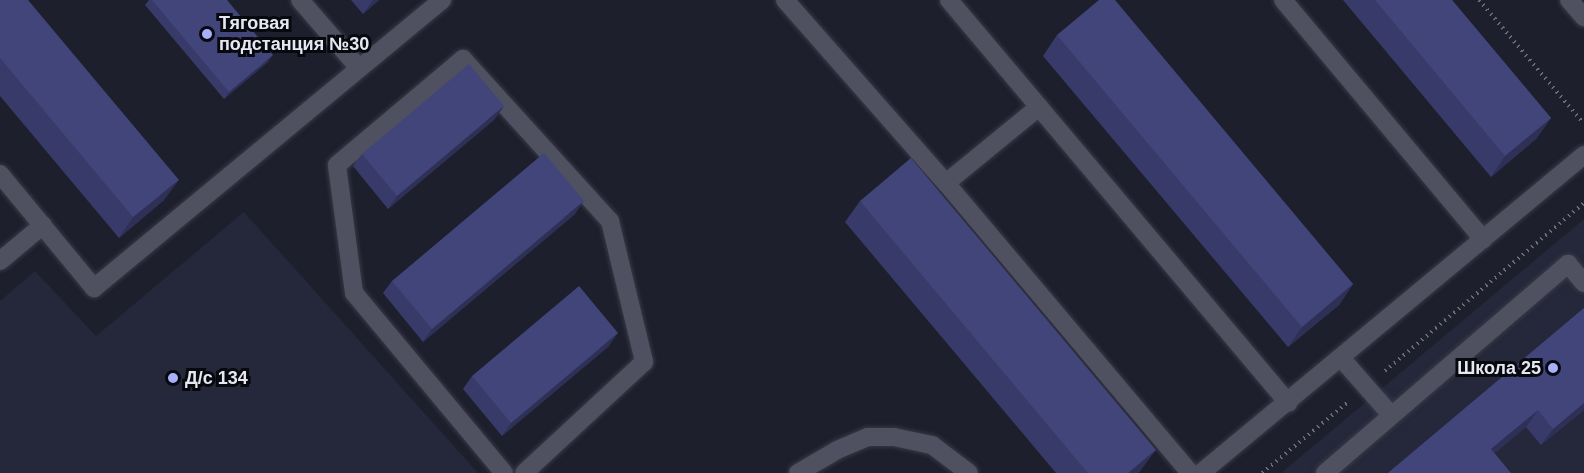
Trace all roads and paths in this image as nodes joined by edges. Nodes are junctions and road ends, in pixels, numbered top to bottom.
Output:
1 (300, 0) edge
2 (442, 0) edge
3 (785, 0) edge
4 (949, 0) edge
5 (1283, 0) edge
6 (1479, 0) edge
7 (1569, 0) edge
8 (1584, 17) edge
9 (359, 68) junction
10 (1039, 107) junction
11 (1584, 124) edge
12 (1584, 155) edge
13 (0, 174) edge
14 (946, 183) junction
15 (1584, 203) edge
16 (43, 225) junction
17 (1483, 238) junction
18 (0, 261) edge
19 (1584, 283) edge
20 (1341, 358) junction
21 (1366, 387) junction
22 (1287, 403) junction
23 (1391, 415) junction
24 (528, 472) edge
25 (504, 473) edge
26 (798, 473) edge
27 (969, 473) edge
28 (1190, 473) edge
29 (1202, 473) edge
30 (1262, 473) edge
31 (1325, 473) edge

1 - 9 main road
2 - 9 main road
3 - 14 main road
4 - 10 main road
5 - 17 main road
6 - 11 path
7 - 8 main road
9 - 16 main road
10 - 14 main road
10 - 22 main road
12 - 17 main road
13 - 16 main road
14 - 28 main road
15 - 21 path
16 - 18 main road
17 - 20 main road
19 - 23 main road
20 - 21 main road
20 - 22 main road
21 - 23 main road
21 - 30 path
22 - 29 main road
23 - 31 main road
24 - 25 main road
26 - 27 main road

